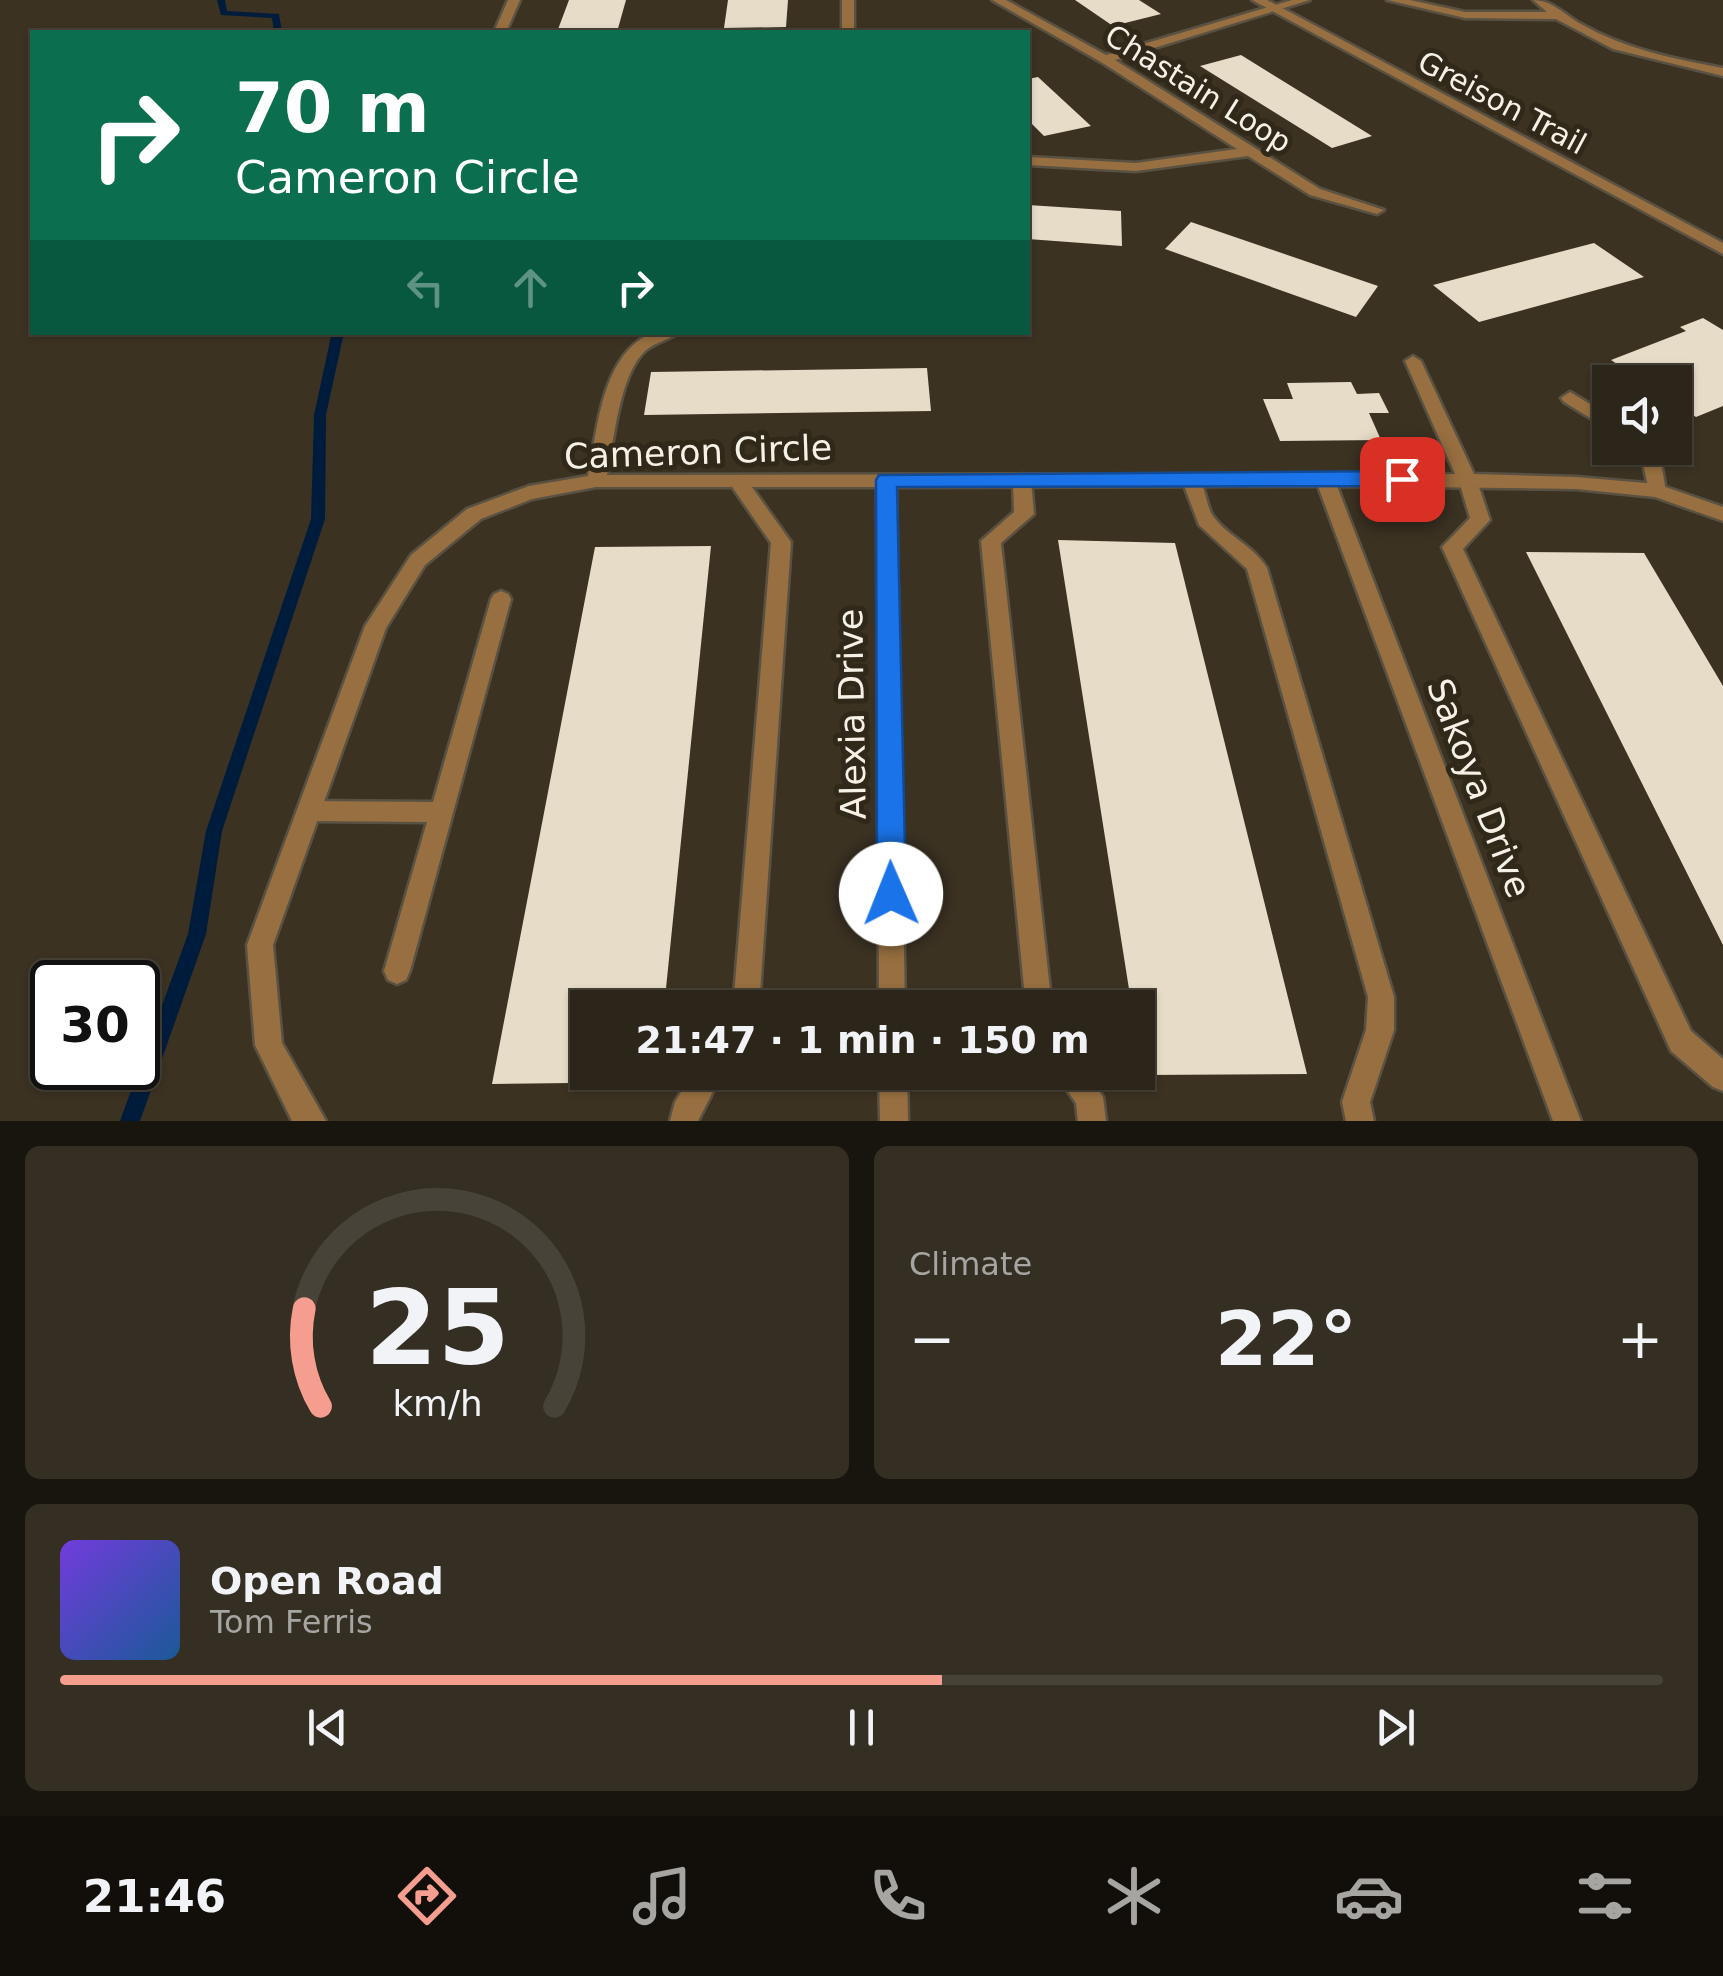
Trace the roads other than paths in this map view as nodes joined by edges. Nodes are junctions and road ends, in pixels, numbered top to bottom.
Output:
1 (514, 0) edge
2 (848, 0) edge
3 (998, 0) edge
4 (1258, 0) edge
5 (1304, 0) edge
6 (1393, 0) edge
7 (1539, 0) edge
8 (1275, 9) junction
9 (1559, 16) junction
10 (501, 30) edge
11 (848, 30) edge
12 (1105, 59) junction
13 (1723, 72) edge
14 (1252, 151) junction
15 (1030, 161) edge
16 (1376, 210) dead end
17 (1723, 250) edge
18 (660, 335) edge
19 (1412, 361) dead end
20 (1570, 398) dead end
21 (1592, 412) edge
22 (1653, 465) edge
23 (1325, 479) junction
24 (886, 480) junction
25 (1022, 480) junction
26 (1191, 480) junction
27 (596, 481) junction
28 (736, 481) junction
29 (1468, 481) junction
30 (1657, 490) junction
31 (1723, 514) edge
32 (502, 598) dead end
33 (309, 811) junction
34 (442, 812) junction
35 (398, 970) dead end
36 (747, 990) edge
37 (892, 990) edge
38 (1037, 990) edge
39 (1723, 1078) edge
40 (699, 1090) edge
41 (893, 1090) edge
42 (1083, 1090) edge
43 (312, 1121) edge
44 (684, 1121) edge
45 (894, 1121) edge
46 (1092, 1121) edge
47 (1360, 1121) edge
48 (1567, 1121) edge

1 - 10 street
2 - 11 street
3 - 12 street, Chastain Loop
4 - 8 street, Greison Trail
5 - 8 street
6 - 9 street
7 - 9 street
8 - 12 street
8 - 17 street, Greison Trail
9 - 13 street
12 - 14 street, Chastain Loop
14 - 15 street
14 - 16 street, Chastain Loop
18 - 27 street
19 - 29 street
20 - 21 street
22 - 30 street
23 - 26 street, Cameron Circle
23 - 29 street, Cameron Circle
23 - 48 street, Sakoya Drive
24 - 25 street, Cameron Circle
24 - 28 street, Cameron Circle
24 - 37 street, Alexia Drive
25 - 26 street, Cameron Circle
25 - 38 street
26 - 47 street
27 - 28 street, Cameron Circle
27 - 33 street, Cameron Circle
28 - 36 street
29 - 30 street, Cameron Circle
29 - 39 street
30 - 31 street, Cameron Circle
32 - 34 street
33 - 34 street
33 - 43 street, Cameron Circle
34 - 35 street
40 - 44 street
41 - 45 street
42 - 46 street

